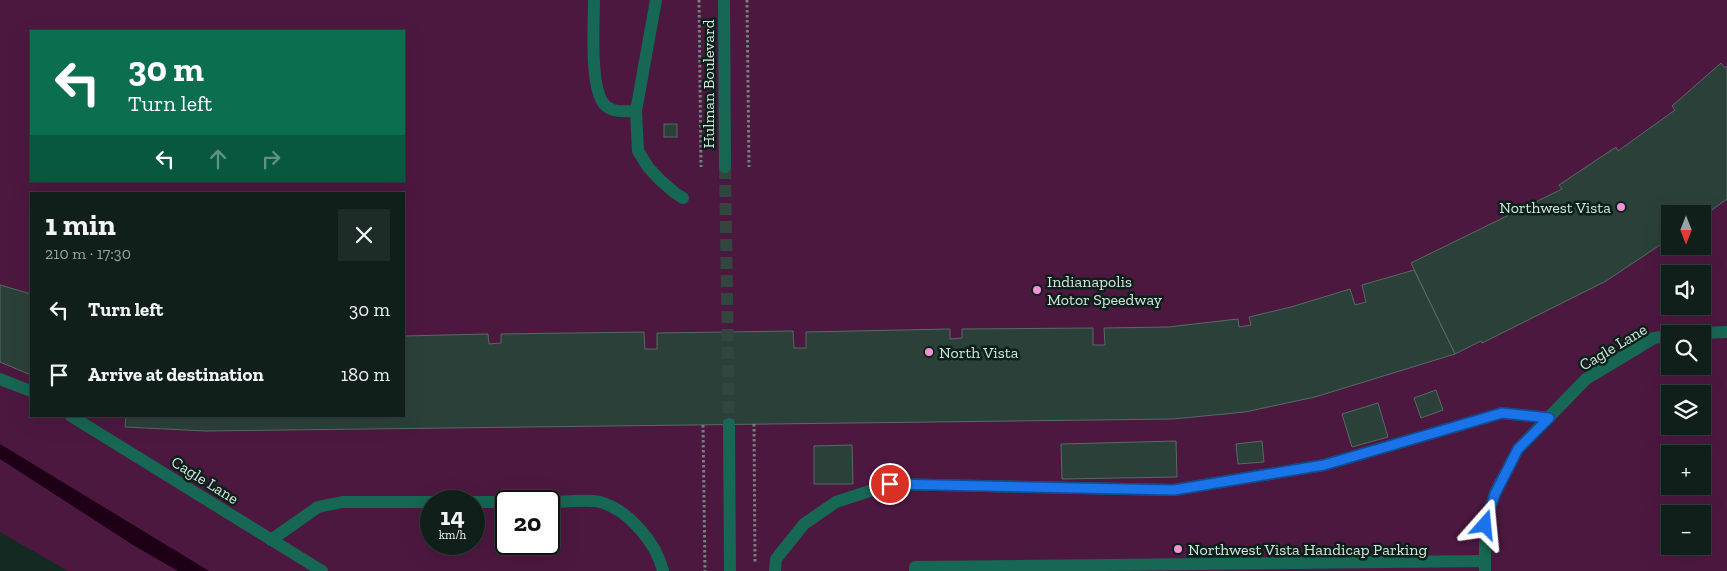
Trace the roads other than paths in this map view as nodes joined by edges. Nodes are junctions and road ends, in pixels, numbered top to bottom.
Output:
1 (594, 0) edge
2 (656, 0) edge
3 (724, 0) edge
4 (636, 111) junction
5 (725, 167) tunnel mouth
6 (683, 198) dead end
7 (1727, 332) edge
8 (1711, 333) edge
9 (1661, 337) edge
10 (0, 379) edge
11 (30, 392) edge
12 (73, 417) edge
13 (1549, 418) junction
14 (729, 424) tunnel mouth
15 (420, 502) edge
16 (560, 502) edge
17 (271, 540) junction
18 (729, 556) junction
19 (1485, 566) edge
20 (322, 571) edge
21 (663, 571) edge
22 (730, 571) edge
23 (734, 571) edge
24 (775, 571) edge
25 (915, 571) edge

1 - 4 street
2 - 4 street
3 - 5 street, Hulman Boulevard
4 - 6 street
7 - 8 street
9 - 13 street, Cagle Lane
10 - 11 street
12 - 17 street, Cagle Lane
13 - 19 street, Cagle Lane
13 - 24 street
14 - 18 street
15 - 17 street
16 - 21 street
17 - 20 street, Cagle Lane
18 - 22 street
18 - 23 street
19 - 25 street

